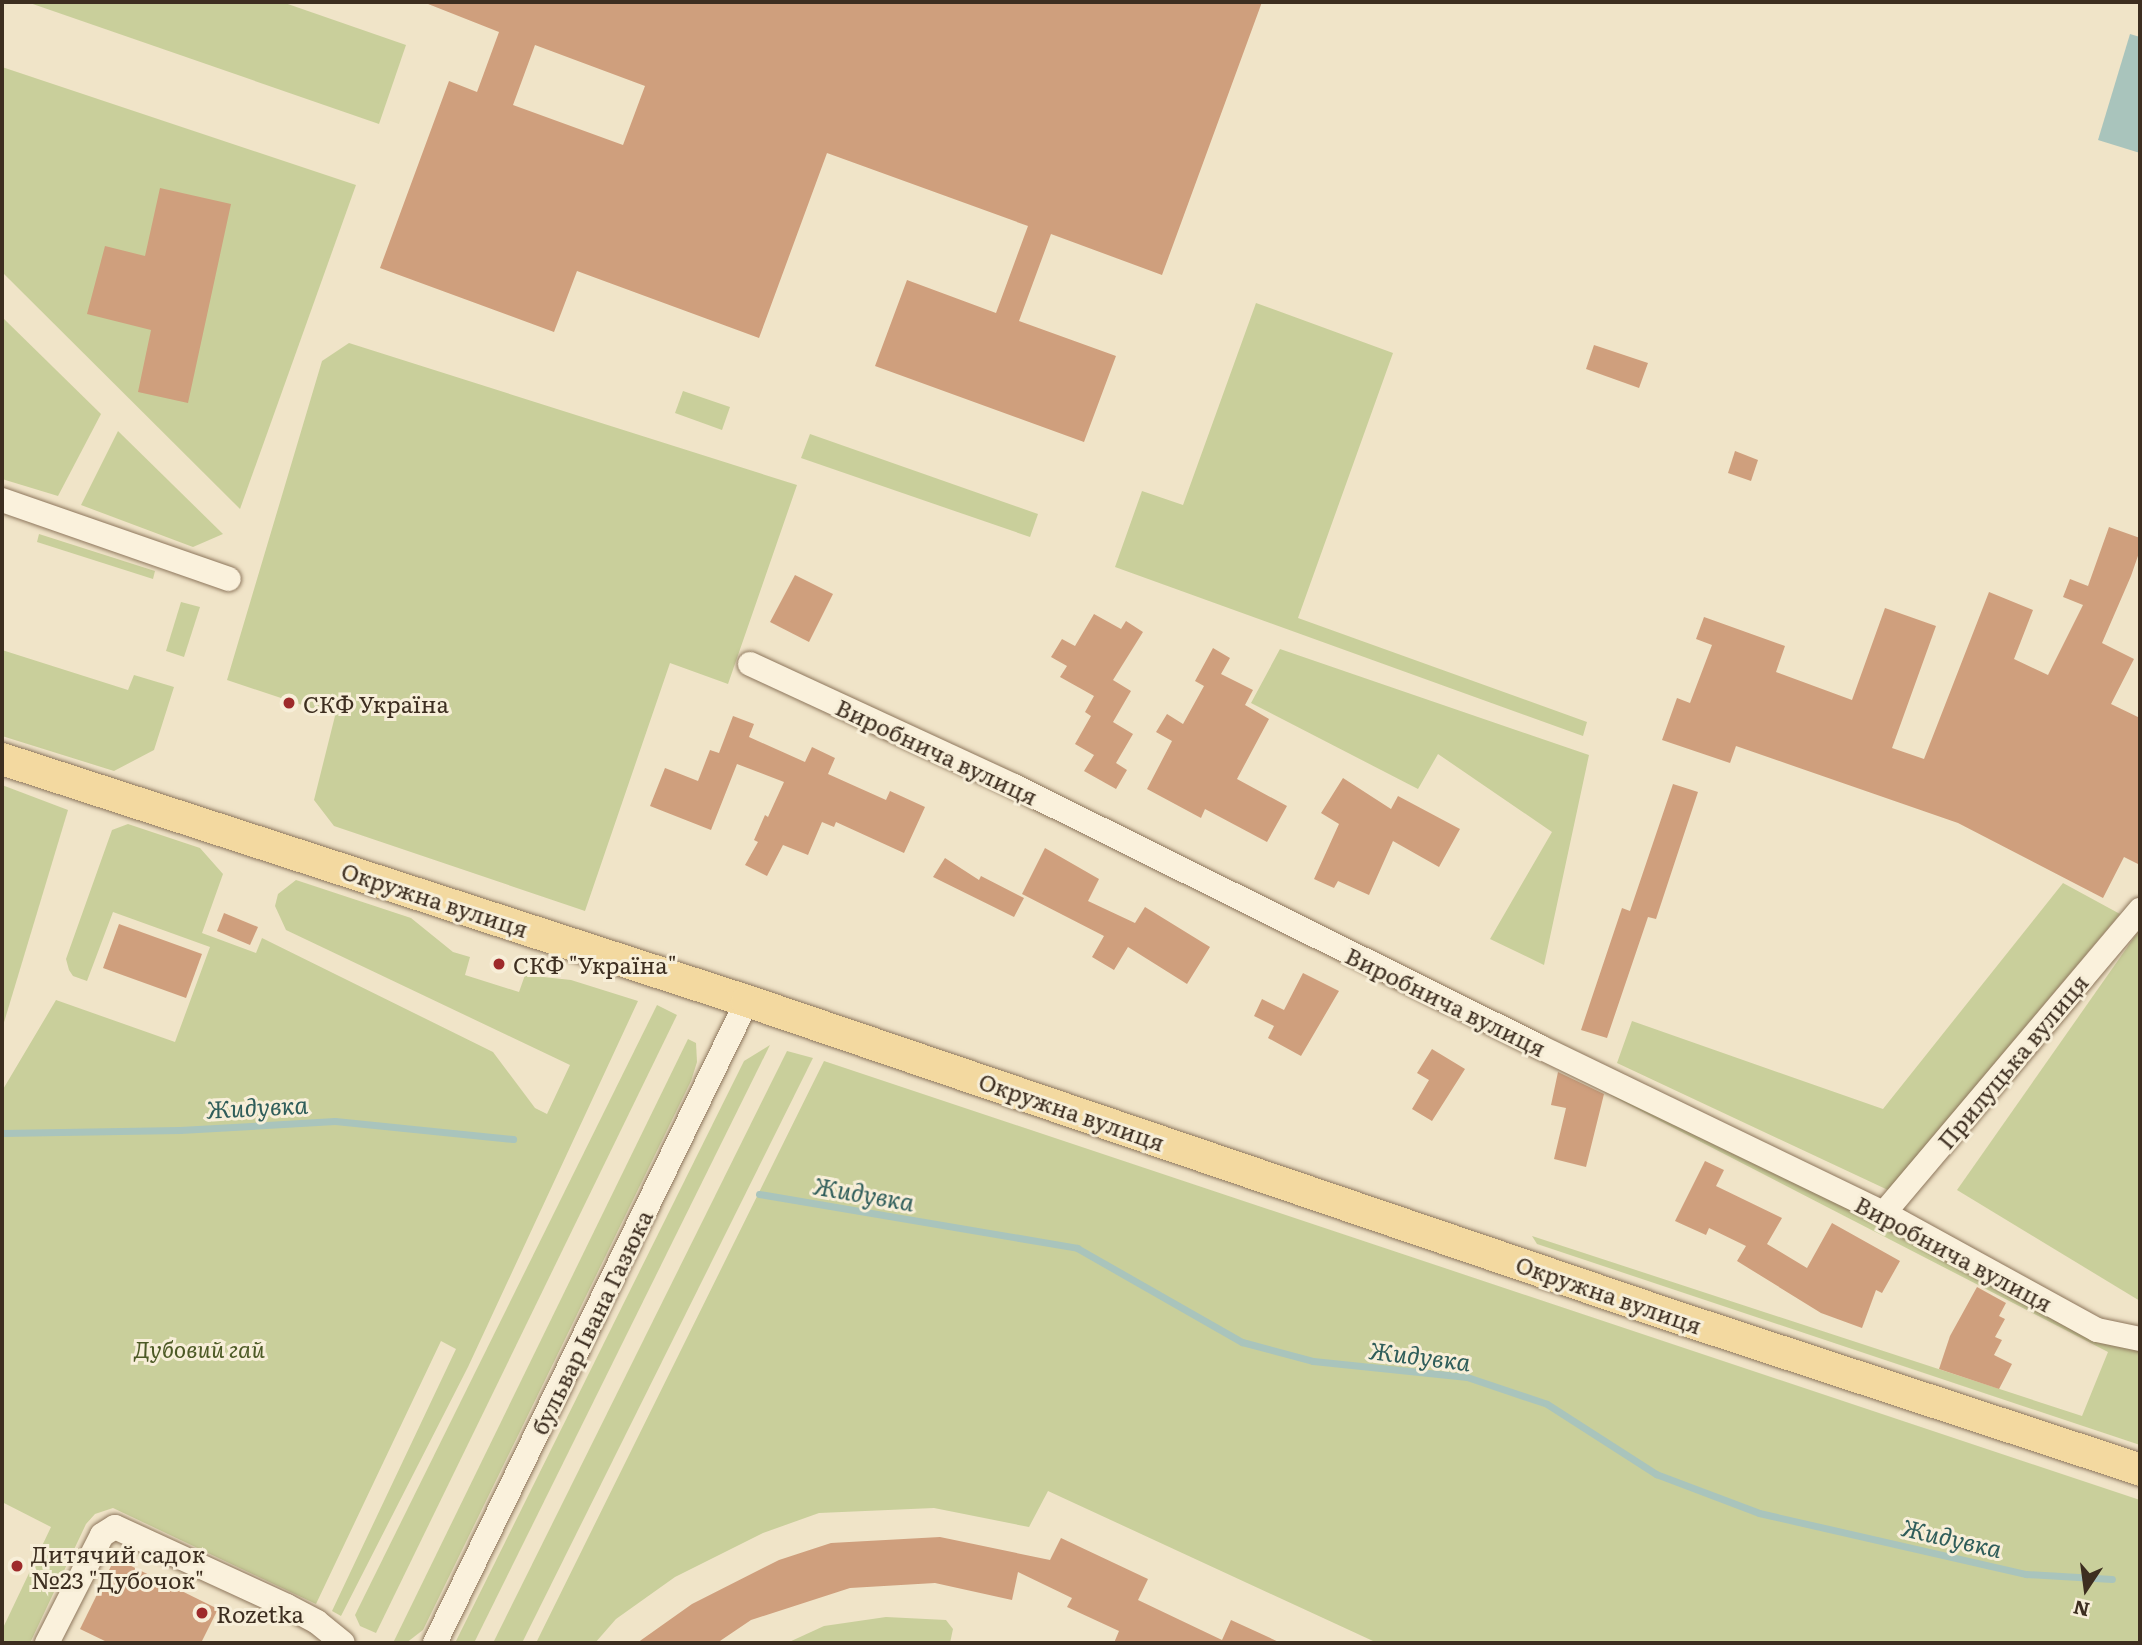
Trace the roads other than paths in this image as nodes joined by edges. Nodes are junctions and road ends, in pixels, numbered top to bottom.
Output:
1 (2, 500) edge
2 (229, 579) dead end
3 (750, 664) dead end
4 (2, 759) edge
5 (2140, 909) edge
6 (747, 1001) junction
7 (1884, 1213) junction
8 (2140, 1339) edge
9 (2140, 1470) edge
10 (47, 1643) edge
11 (343, 1643) edge
12 (435, 1643) edge

1 - 2 street
3 - 7 street, Виробнича вулиця
4 - 6 main road, Окружна вулиця
5 - 7 street, Прилуцька вулиця
6 - 9 main road, Окружна вулиця
6 - 12 street, бульвар Івана Газюка
7 - 8 street, Виробнича вулиця
10 - 11 street

